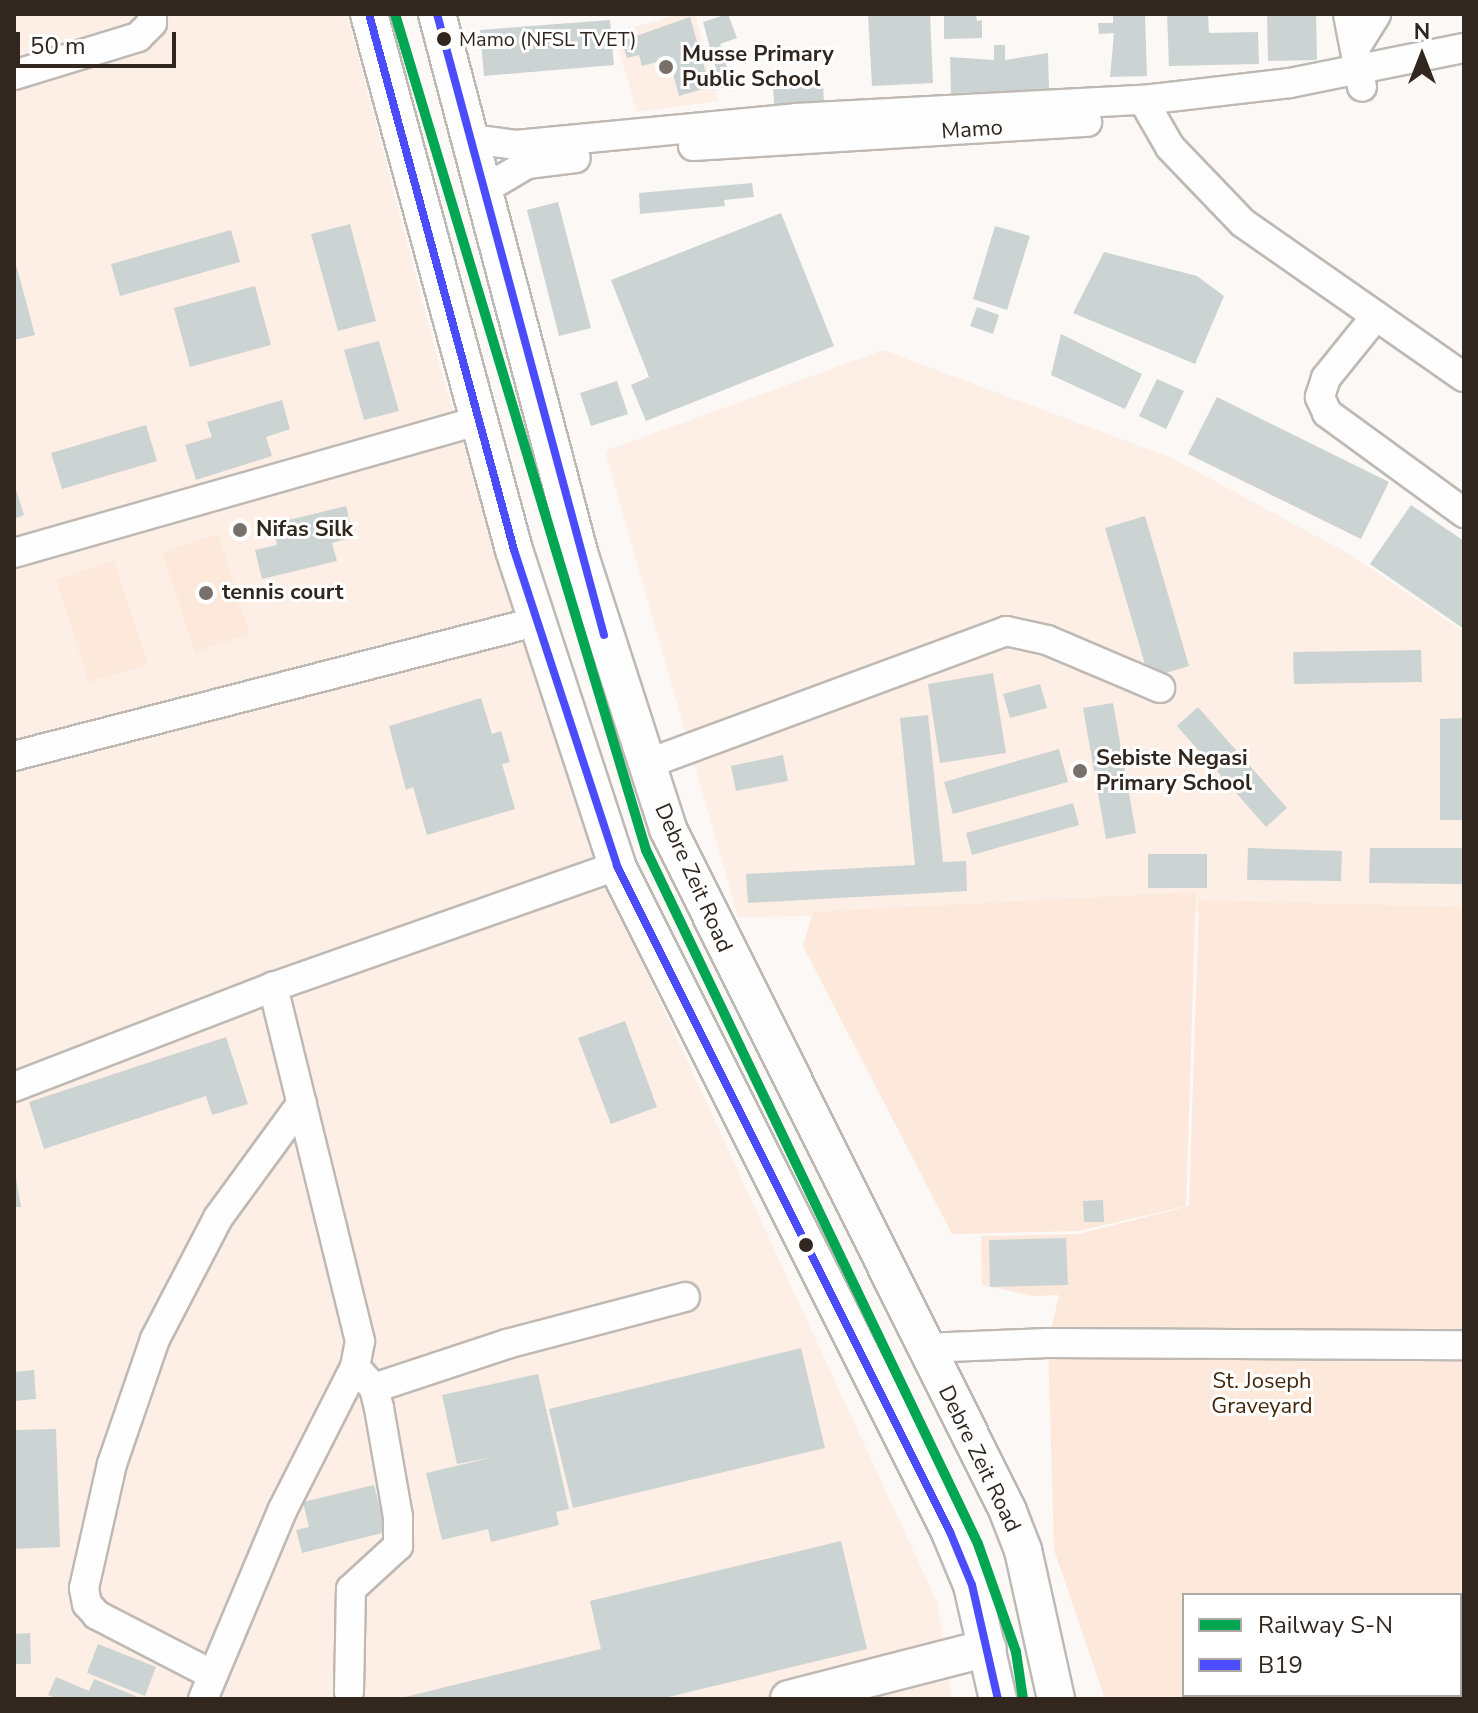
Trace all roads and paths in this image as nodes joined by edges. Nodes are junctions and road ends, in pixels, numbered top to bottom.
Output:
1 (152, 14) edge
2 (369, 14) edge
3 (437, 14) edge
4 (1348, 14) edge
5 (1376, 14) edge
6 (1464, 48) edge
7 (1464, 65) edge
8 (1359, 68) junction
9 (14, 75) edge
10 (1146, 109) junction
11 (797, 129) junction
12 (471, 139) junction
13 (485, 189) junction
14 (1376, 316) junction
15 (1464, 377) edge
16 (477, 421) junction
17 (1464, 513) edge
18 (14, 553) edge
19 (535, 622) junction
20 (1160, 688) dead end
21 (14, 756) edge
22 (644, 765) junction
23 (617, 866) junction
24 (273, 987) junction
25 (14, 1087) edge
26 (302, 1103) junction
27 (685, 1297) dead end
28 (1464, 1345) edge
29 (923, 1348) junction
30 (365, 1378) junction
31 (988, 1648) junction
32 (208, 1687) edge
33 (349, 1692) dead end
34 (789, 1699) edge
35 (998, 1699) edge
36 (1056, 1699) edge

1 - 9 street
2 - 16 main road
3 - 12 main road, Debre Zeit Road
4 - 8 street
5 - 8 street
6 - 8 street
7 - 8 street, Mamo
8 - 10 street, Mamo
10 - 11 street, Mamo
10 - 14 street
11 - 12 street
11 - 13 street, Mamo
12 - 13 main road, Debre Zeit Road
13 - 22 main road, Debre Zeit Road
14 - 15 street
14 - 17 street
16 - 18 street
16 - 19 main road
19 - 21 street
19 - 23 main road
20 - 22 street
22 - 29 main road, Debre Zeit Road
23 - 24 street
23 - 31 main road
24 - 25 street
24 - 26 street
26 - 30 street
26 - 32 street
27 - 30 street
28 - 29 street
29 - 36 main road, Debre Zeit Road
30 - 32 street
30 - 33 street
31 - 34 main road
31 - 35 main road

